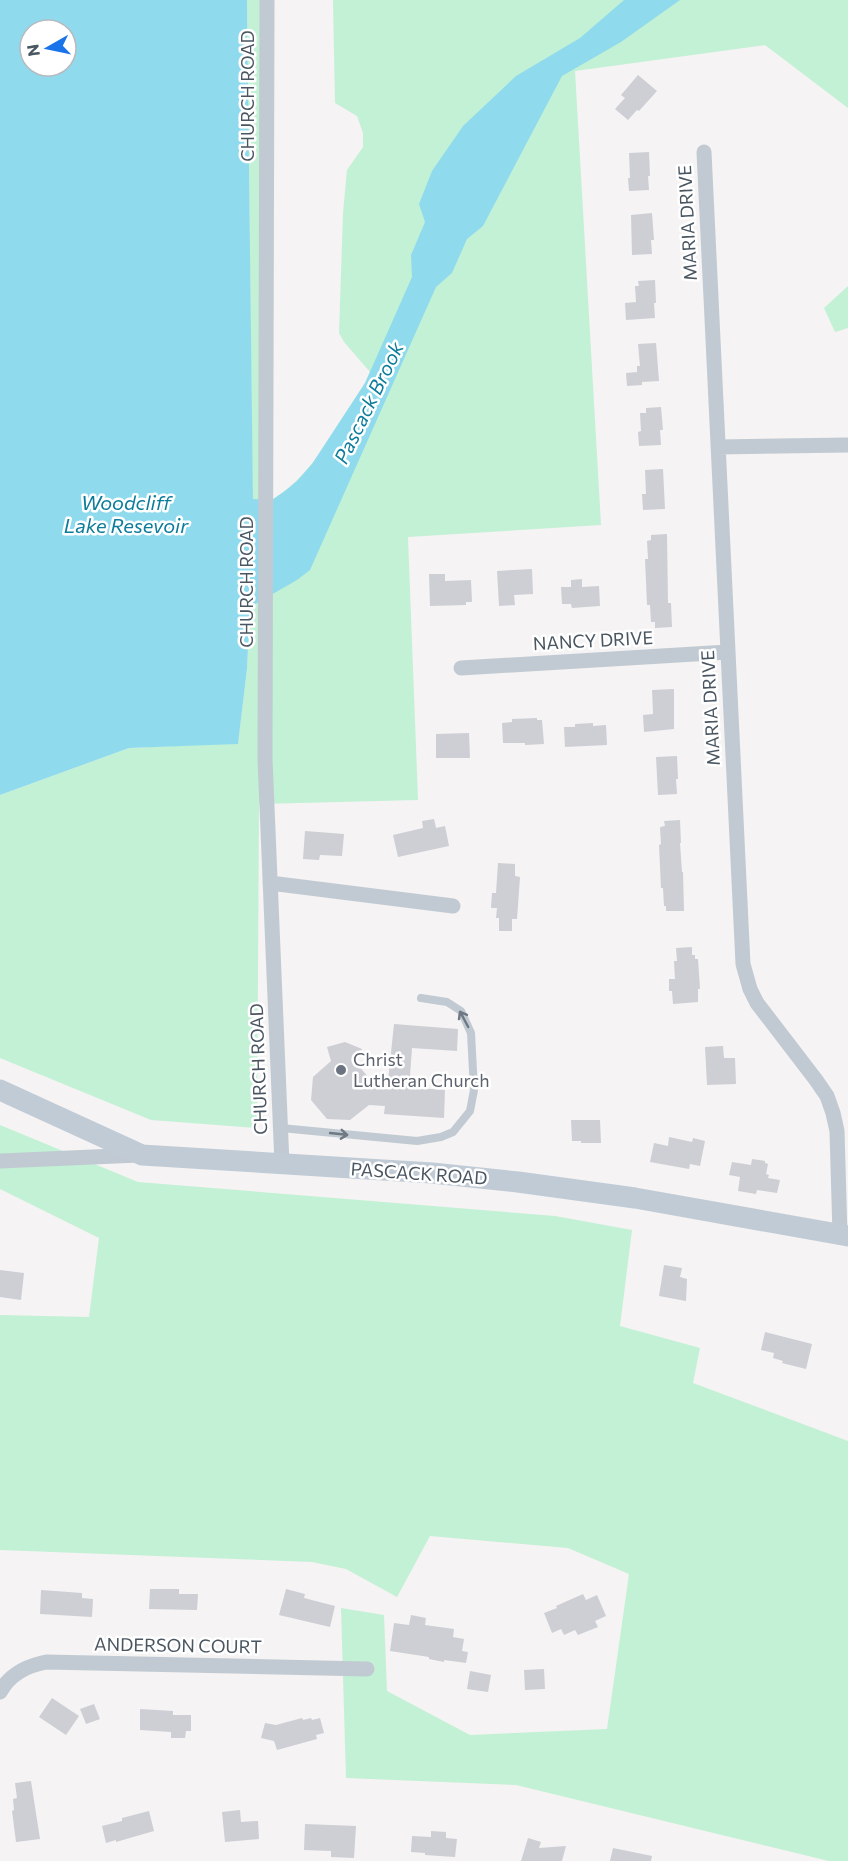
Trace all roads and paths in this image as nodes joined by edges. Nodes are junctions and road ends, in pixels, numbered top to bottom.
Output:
1 (267, 0) edge
2 (704, 152) dead end
3 (848, 445) edge
4 (718, 447) junction
5 (728, 652) junction
6 (461, 668) dead end
7 (270, 883) junction
8 (453, 906) dead end
9 (421, 998) dead end
10 (0, 1090) edge
11 (281, 1128) junction
12 (142, 1155) junction
13 (0, 1161) edge
14 (282, 1164) junction
15 (844, 1235) edge
16 (367, 1670) dead end
17 (0, 1692) edge

1 - 7 street, CHURCH ROAD
2 - 4 street, MARIA DRIVE
3 - 4 street
4 - 5 street, MARIA DRIVE
5 - 6 street, NANCY DRIVE
5 - 15 street, MARIA DRIVE
7 - 8 street
7 - 11 street, CHURCH ROAD
11 -> 9 lane
10 - 12 street, PASCACK ROAD
11 - 14 street, CHURCH ROAD
12 - 13 street
12 - 14 street, PASCACK ROAD
14 - 15 street, PASCACK ROAD
16 - 17 street, ANDERSON COURT

